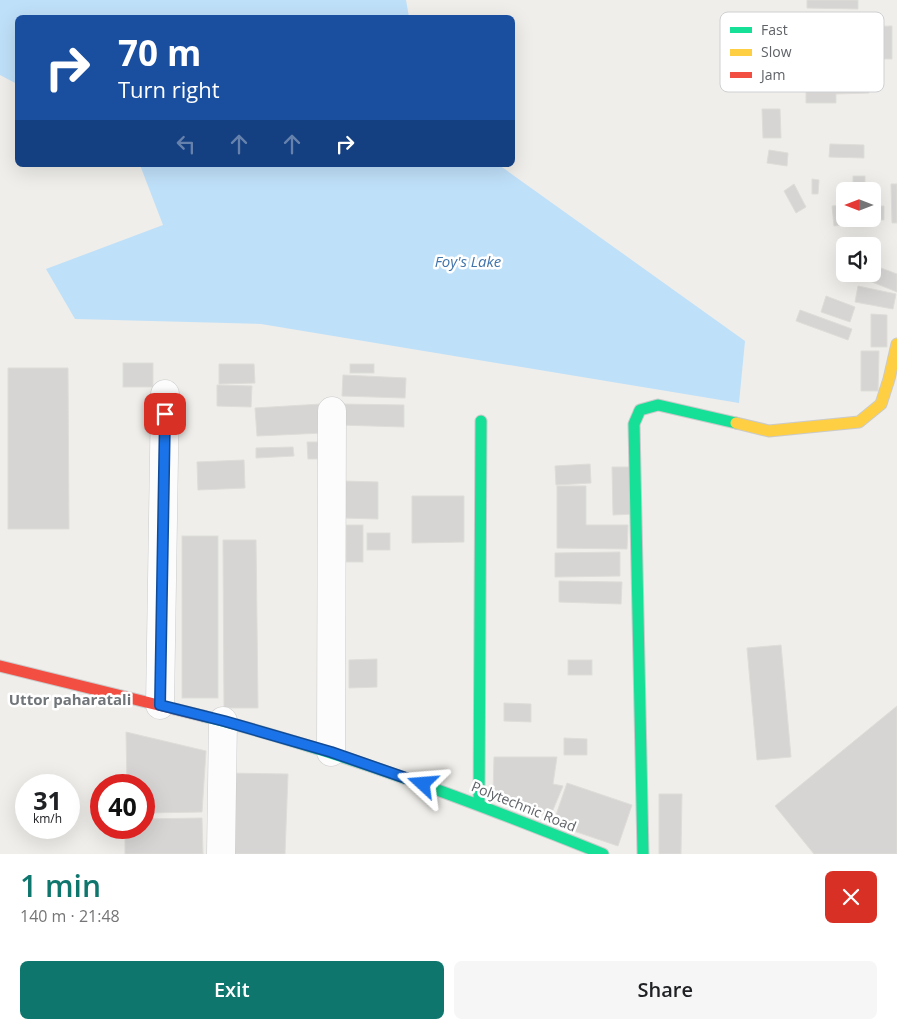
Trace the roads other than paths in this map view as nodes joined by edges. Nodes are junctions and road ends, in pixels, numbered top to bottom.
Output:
1 (897, 344) edge
2 (165, 394) dead end
3 (332, 411) dead end
4 (481, 421) dead end
5 (0, 666) edge
6 (160, 705) junction
7 (224, 721) junction
8 (331, 752) junction
9 (479, 804) junction
10 (221, 854) edge
11 (603, 854) edge
12 (643, 854) edge

1 - 12 street
2 - 6 street
3 - 8 street
4 - 9 street
5 - 6 street, Polytechnic Road
6 - 7 street, Polytechnic Road
7 - 8 street, Polytechnic Road
7 - 10 street
8 - 9 street, Polytechnic Road
9 - 11 street, Polytechnic Road

